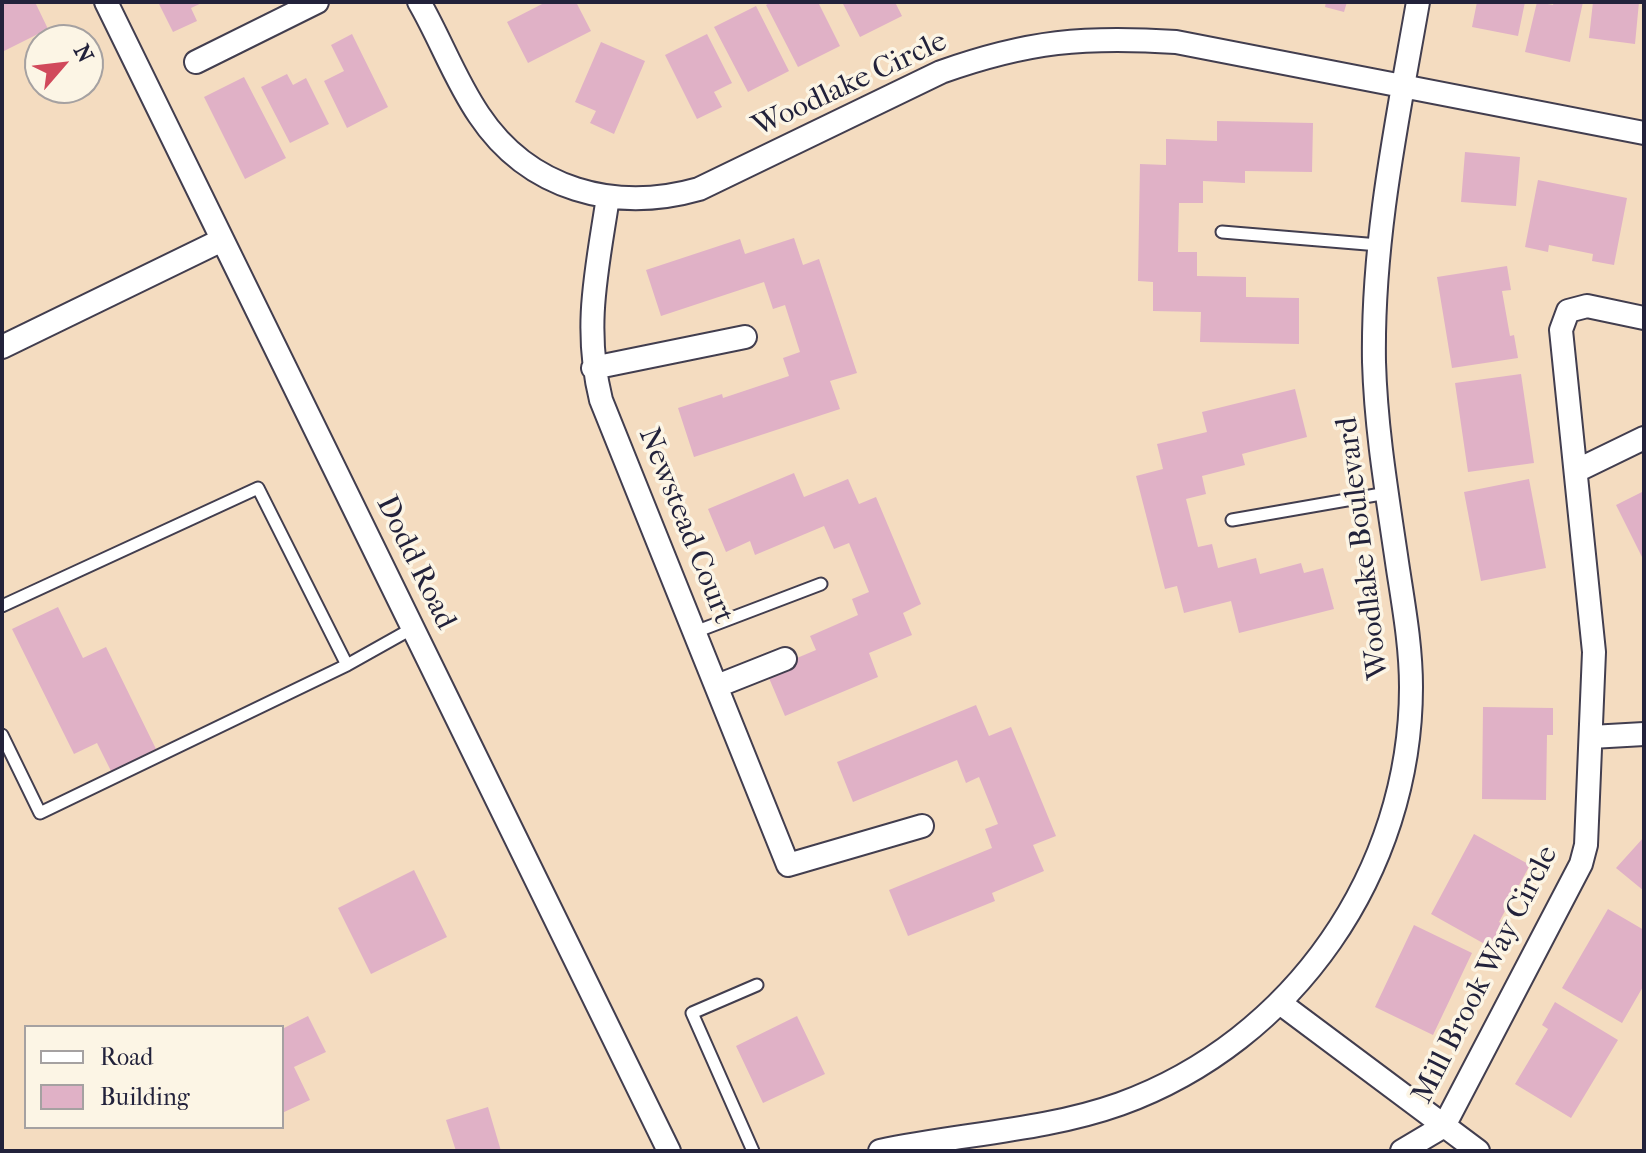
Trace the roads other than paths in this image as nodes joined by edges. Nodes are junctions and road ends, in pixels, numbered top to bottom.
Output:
1 (106, 2) edge
2 (317, 2) edge
3 (419, 2) edge
4 (1418, 2) edge
5 (196, 62) dead end
6 (1403, 86) junction
7 (1644, 133) edge
8 (608, 197) junction
9 (1222, 232) dead end
10 (222, 240) junction
11 (1379, 245) junction
12 (1644, 318) edge
13 (745, 337) dead end
14 (2, 347) edge
15 (593, 368) junction
16 (1644, 438) edge
17 (1576, 471) junction
18 (1387, 493) junction
19 (1232, 520) dead end
20 (821, 584) dead end
21 (2, 606) edge
22 (413, 628) junction
23 (695, 632) junction
24 (785, 659) dead end
25 (347, 665) junction
26 (717, 686) junction
27 (1644, 734) edge
28 (2, 735) edge
29 (1591, 737) junction
30 (922, 826) dead end
31 (757, 985) dead end
32 (1280, 1003) junction
33 (1444, 1126) junction
34 (892, 1150) edge
35 (669, 1151) edge
36 (753, 1151) edge
37 (1402, 1151) edge
38 (1478, 1151) edge

1 - 10 street, Dodd Road
2 - 5 street
3 - 8 street, Woodlake Circle
4 - 6 street, Woodlake Boulevard
6 - 7 street, Woodlake Circle
6 - 8 street, Woodlake Circle
6 - 11 street, Woodlake Boulevard
8 - 15 street, Newstead Court
9 - 11 lane
10 - 14 street
10 - 22 street, Dodd Road
11 - 18 street, Woodlake Boulevard
12 - 17 street, Mill Brook Way Circle
13 - 15 street
15 - 23 street, Newstead Court
16 - 17 street
17 - 29 street, Mill Brook Way Circle
18 - 19 lane
18 - 32 street, Woodlake Boulevard
20 - 23 lane
21 - 25 lane
22 - 25 lane
22 - 35 street, Dodd Road
23 - 26 street, Newstead Court
24 - 26 street
25 - 28 lane
26 - 30 street, Newstead Court
27 - 29 street
29 - 33 street, Mill Brook Way Circle
31 - 36 lane
32 - 33 street
32 - 34 street, Woodlake Boulevard
33 - 37 street, Mill Brook Way Circle
33 - 38 street

